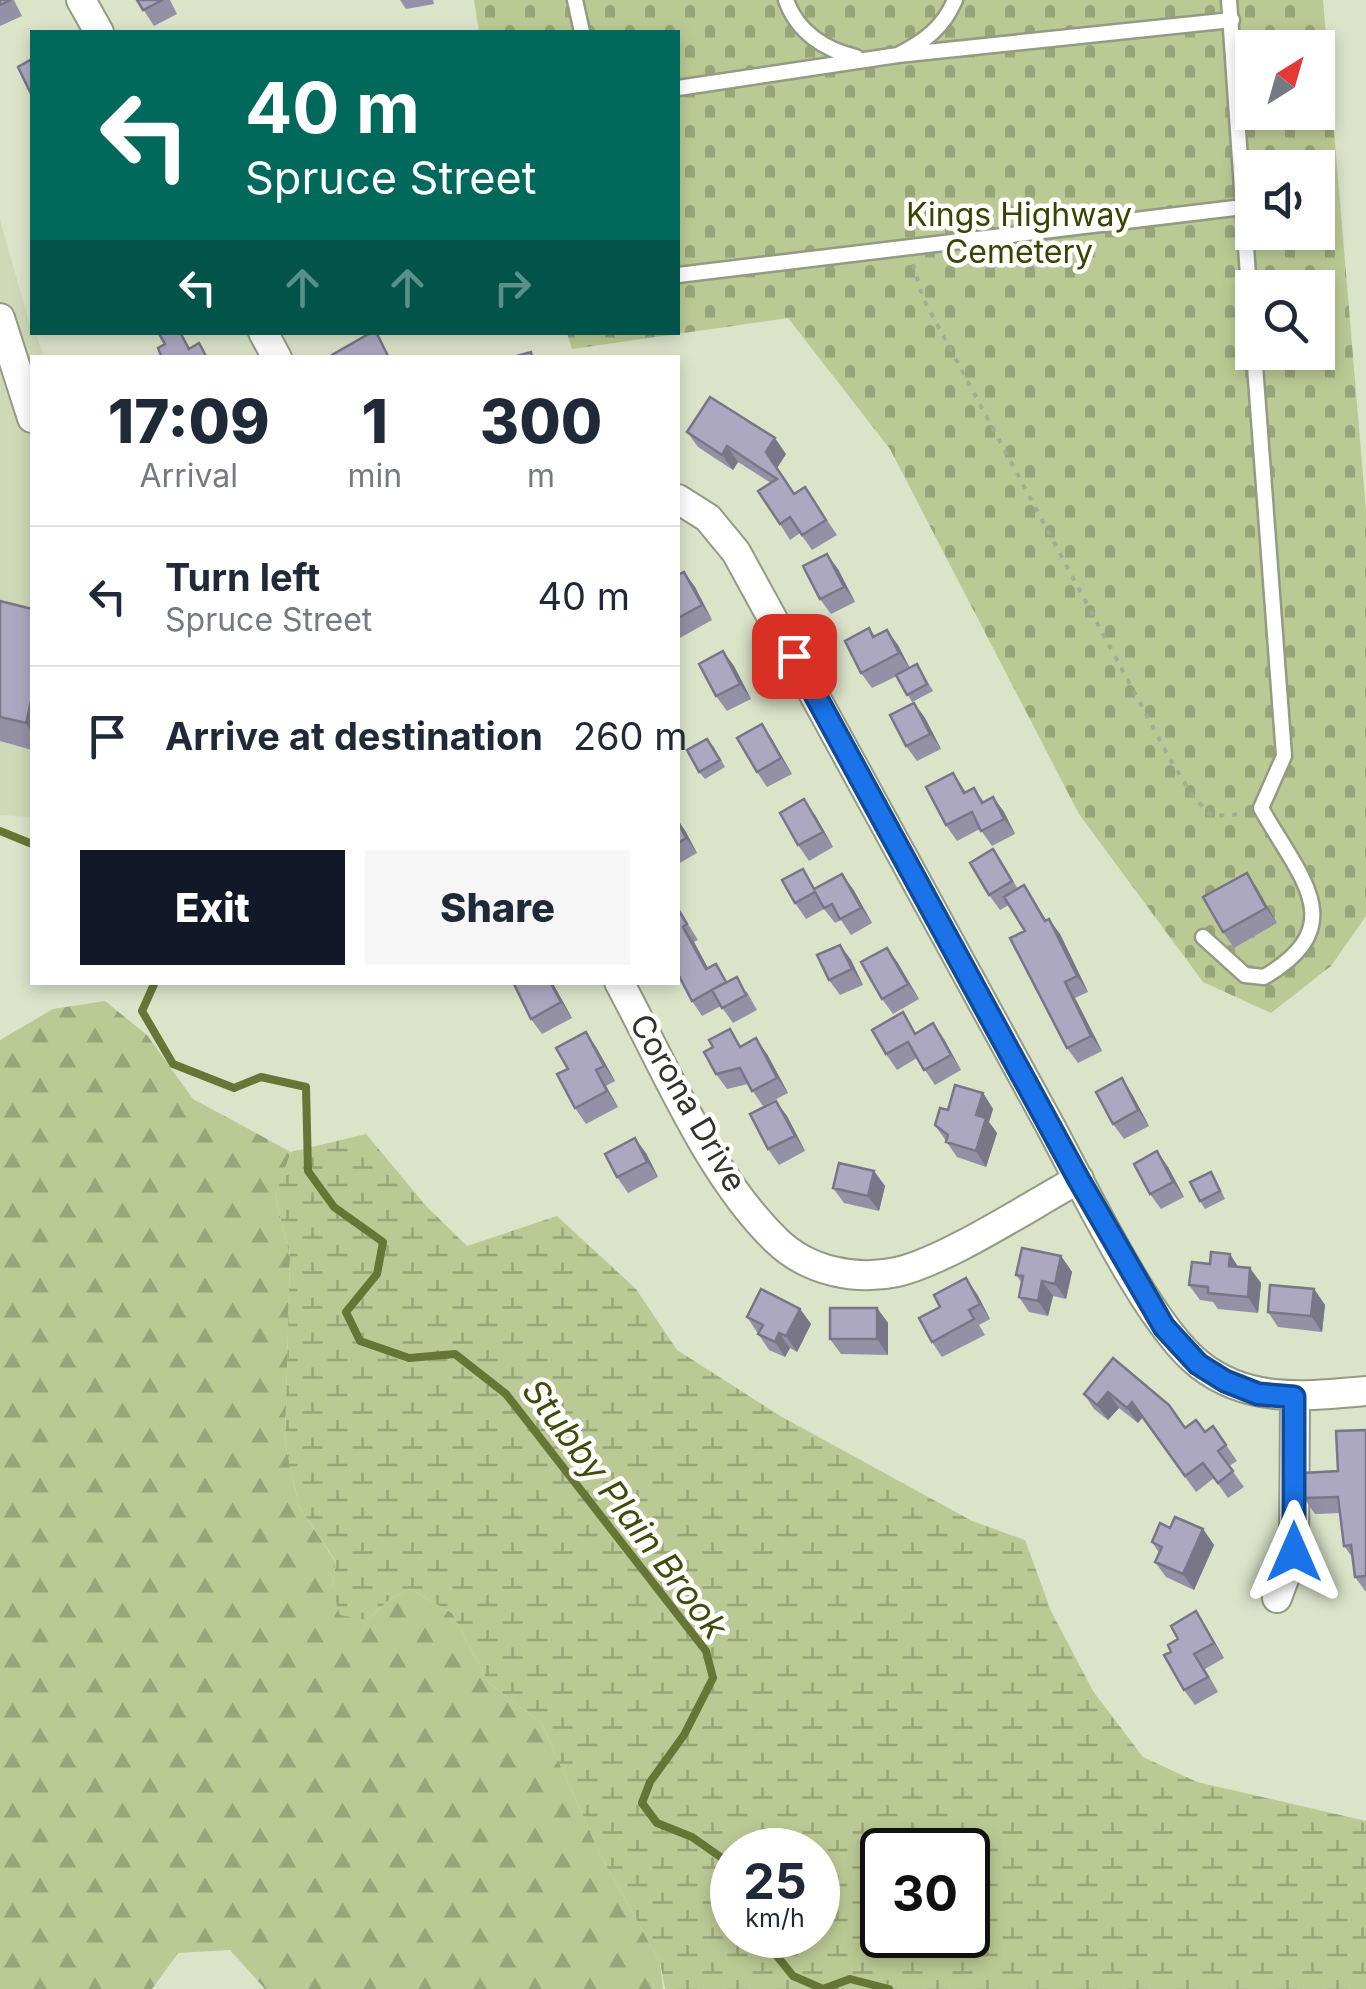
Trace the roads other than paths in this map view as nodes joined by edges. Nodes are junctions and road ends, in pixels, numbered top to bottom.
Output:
1 (81, 0) edge
2 (575, 0) edge
3 (786, 0) edge
4 (955, 0) edge
5 (1229, 0) edge
6 (1232, 20) junction
7 (98, 30) edge
8 (582, 30) edge
9 (898, 55) junction
10 (867, 59) junction
11 (680, 88) edge
12 (1240, 150) edge
13 (1235, 208) edge
14 (680, 275) edge
15 (0, 318) edge
16 (1255, 370) edge
17 (30, 412) edge
18 (680, 500) edge
19 (1203, 937) dead end
20 (621, 985) edge
21 (1079, 1180) junction
22 (1366, 1390) edge
23 (1294, 1397) junction
24 (1277, 1598) dead end

1 - 7 street
2 - 8 lane
3 - 10 lane
4 - 9 lane
5 - 6 lane
6 - 9 lane
6 - 12 lane
9 - 10 lane
10 - 11 lane
13 - 14 lane
15 - 17 street
16 - 19 lane
18 - 21 street
20 - 21 street, Corona Drive
21 - 23 street
22 - 23 street
23 - 24 street

